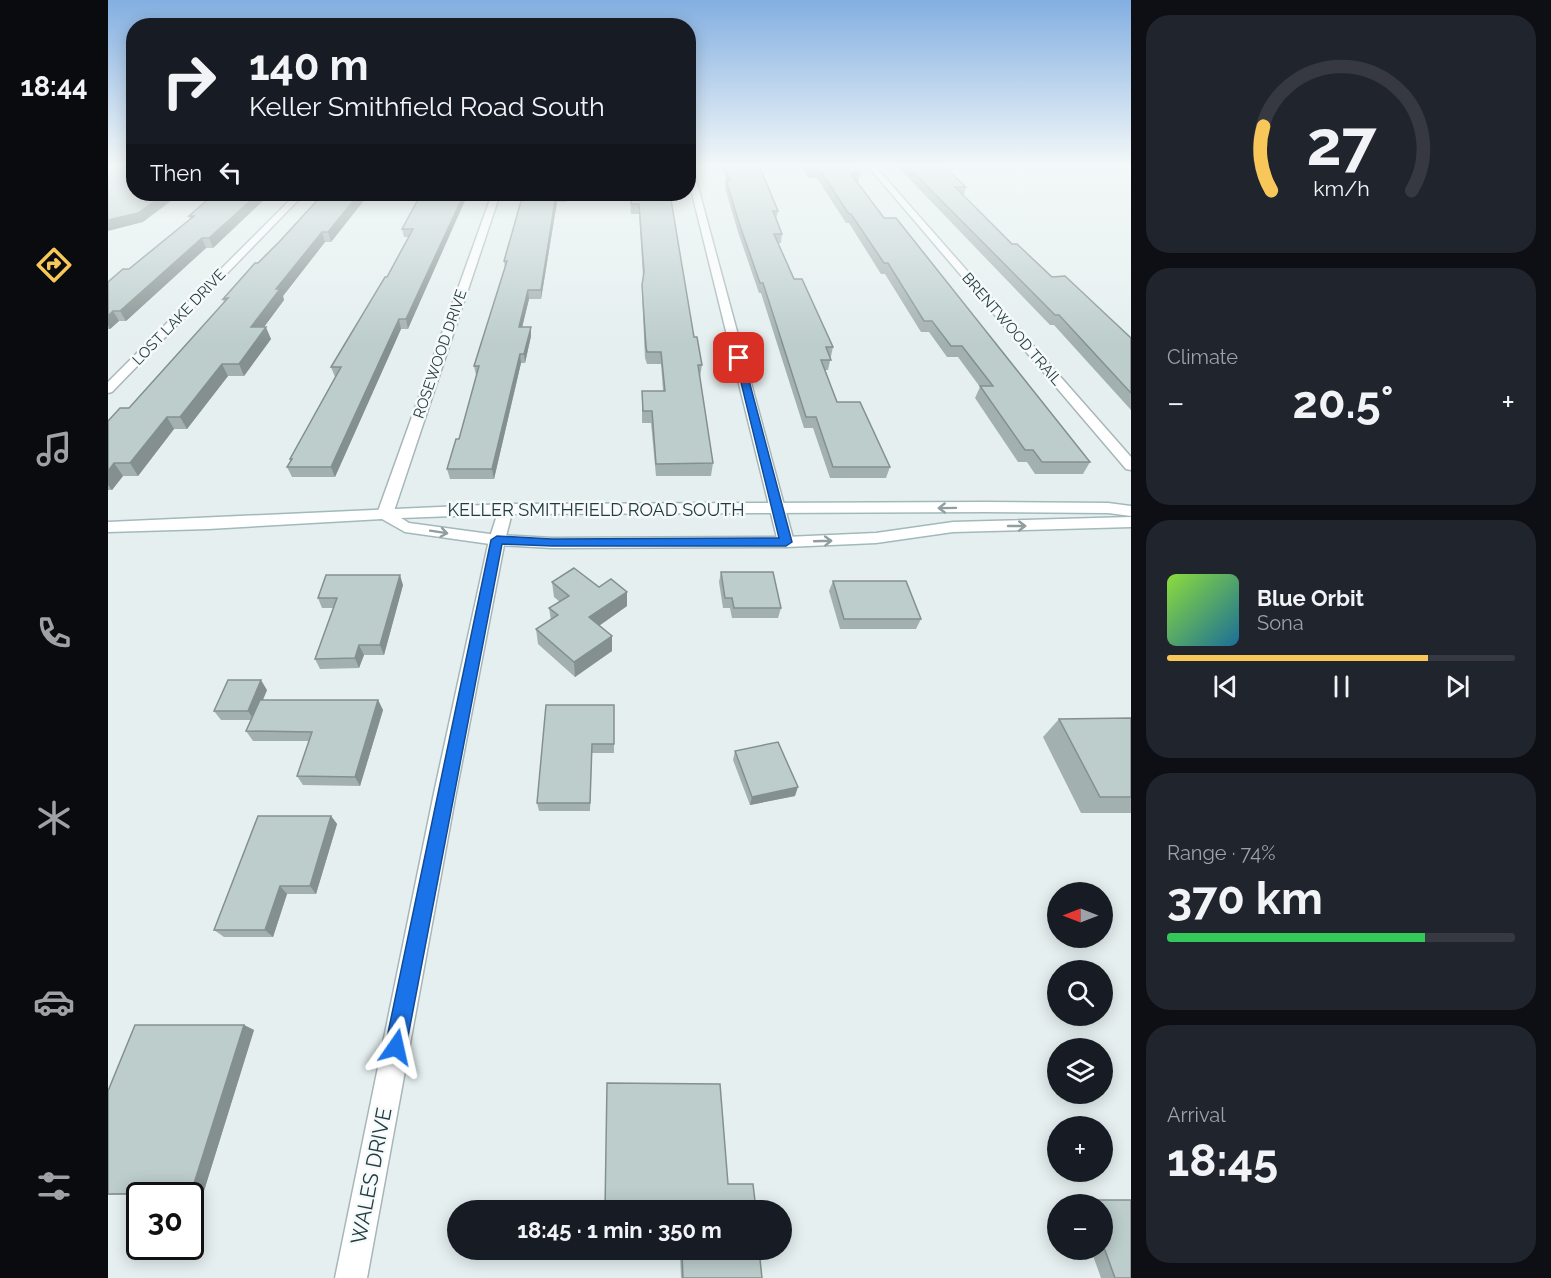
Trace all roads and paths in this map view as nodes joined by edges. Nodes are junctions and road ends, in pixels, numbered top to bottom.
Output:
1 (270, 225) edge
2 (485, 225) edge
3 (704, 225) edge
4 (922, 225) edge
5 (108, 389) edge
6 (1131, 466) edge
7 (778, 508) junction
8 (506, 509) junction
9 (1131, 511) edge
10 (385, 514) junction
11 (1131, 522) edge
12 (108, 527) edge
13 (497, 540) junction
14 (786, 542) junction
15 (351, 1278) edge

1 - 5 street, LOST LAKE DRIVE
2 - 10 street, ROSEWOOD DRIVE
3 - 7 street
4 - 6 street, BRENTWOOD TRAIL
7 - 8 street, KELLER SMITHFIELD ROAD SOUTH
9 -> 7 street, KELLER SMITHFIELD ROAD SOUTH
7 - 14 street
8 - 10 street, KELLER SMITHFIELD ROAD SOUTH
8 - 13 street, WALES DRIVE
10 - 12 street, KELLER SMITHFIELD ROAD SOUTH
10 -> 13 street, KELLER SMITHFIELD ROAD SOUTH
14 -> 11 street, KELLER SMITHFIELD ROAD SOUTH
13 - 14 street, KELLER SMITHFIELD ROAD SOUTH
13 - 15 street, WALES DRIVE

